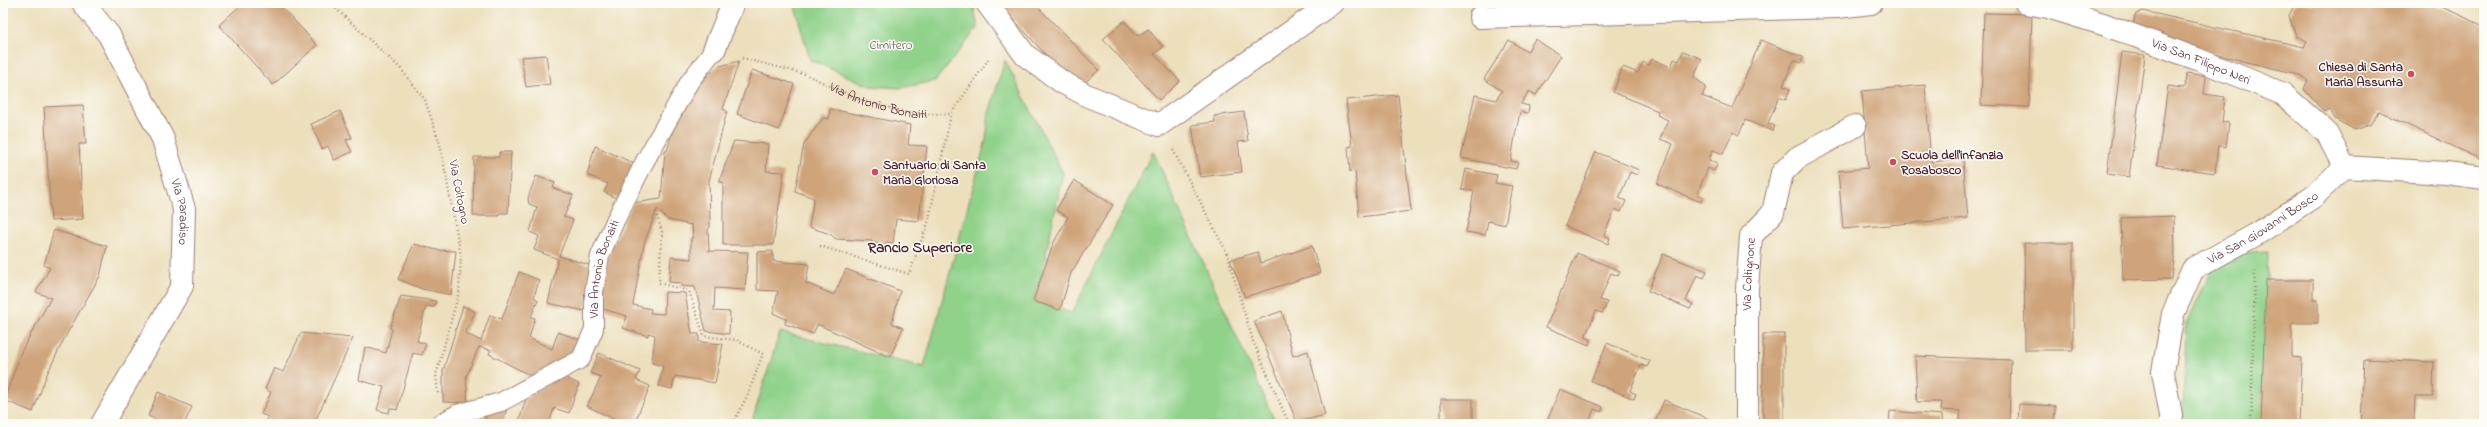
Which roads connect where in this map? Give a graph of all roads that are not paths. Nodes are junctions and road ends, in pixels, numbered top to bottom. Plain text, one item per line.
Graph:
1 (83, 3) edge
2 (733, 3) edge
3 (987, 3) edge
4 (1332, 3) edge
5 (1871, 3) edge
6 (2026, 3) edge
7 (1480, 17) dead end
8 (714, 50) joint
9 (1855, 126) dead end
10 (2344, 167) junction
11 (2484, 178) edge
12 (441, 423) edge
13 (102, 424) edge
14 (1746, 424) edge
15 (2171, 424) edge

1 - 13 street, Via Paradiso
2 - 8 street, Via Antonio Bonaiti
3 - 4 street
5 - 7 street
6 - 10 street, Via San Filippo Neri
8 - 12 lane, Via Antonio Bonaiti
9 - 14 street, Via Coltignone
10 - 11 street
10 - 15 street, Via San Giovanni Bosco

